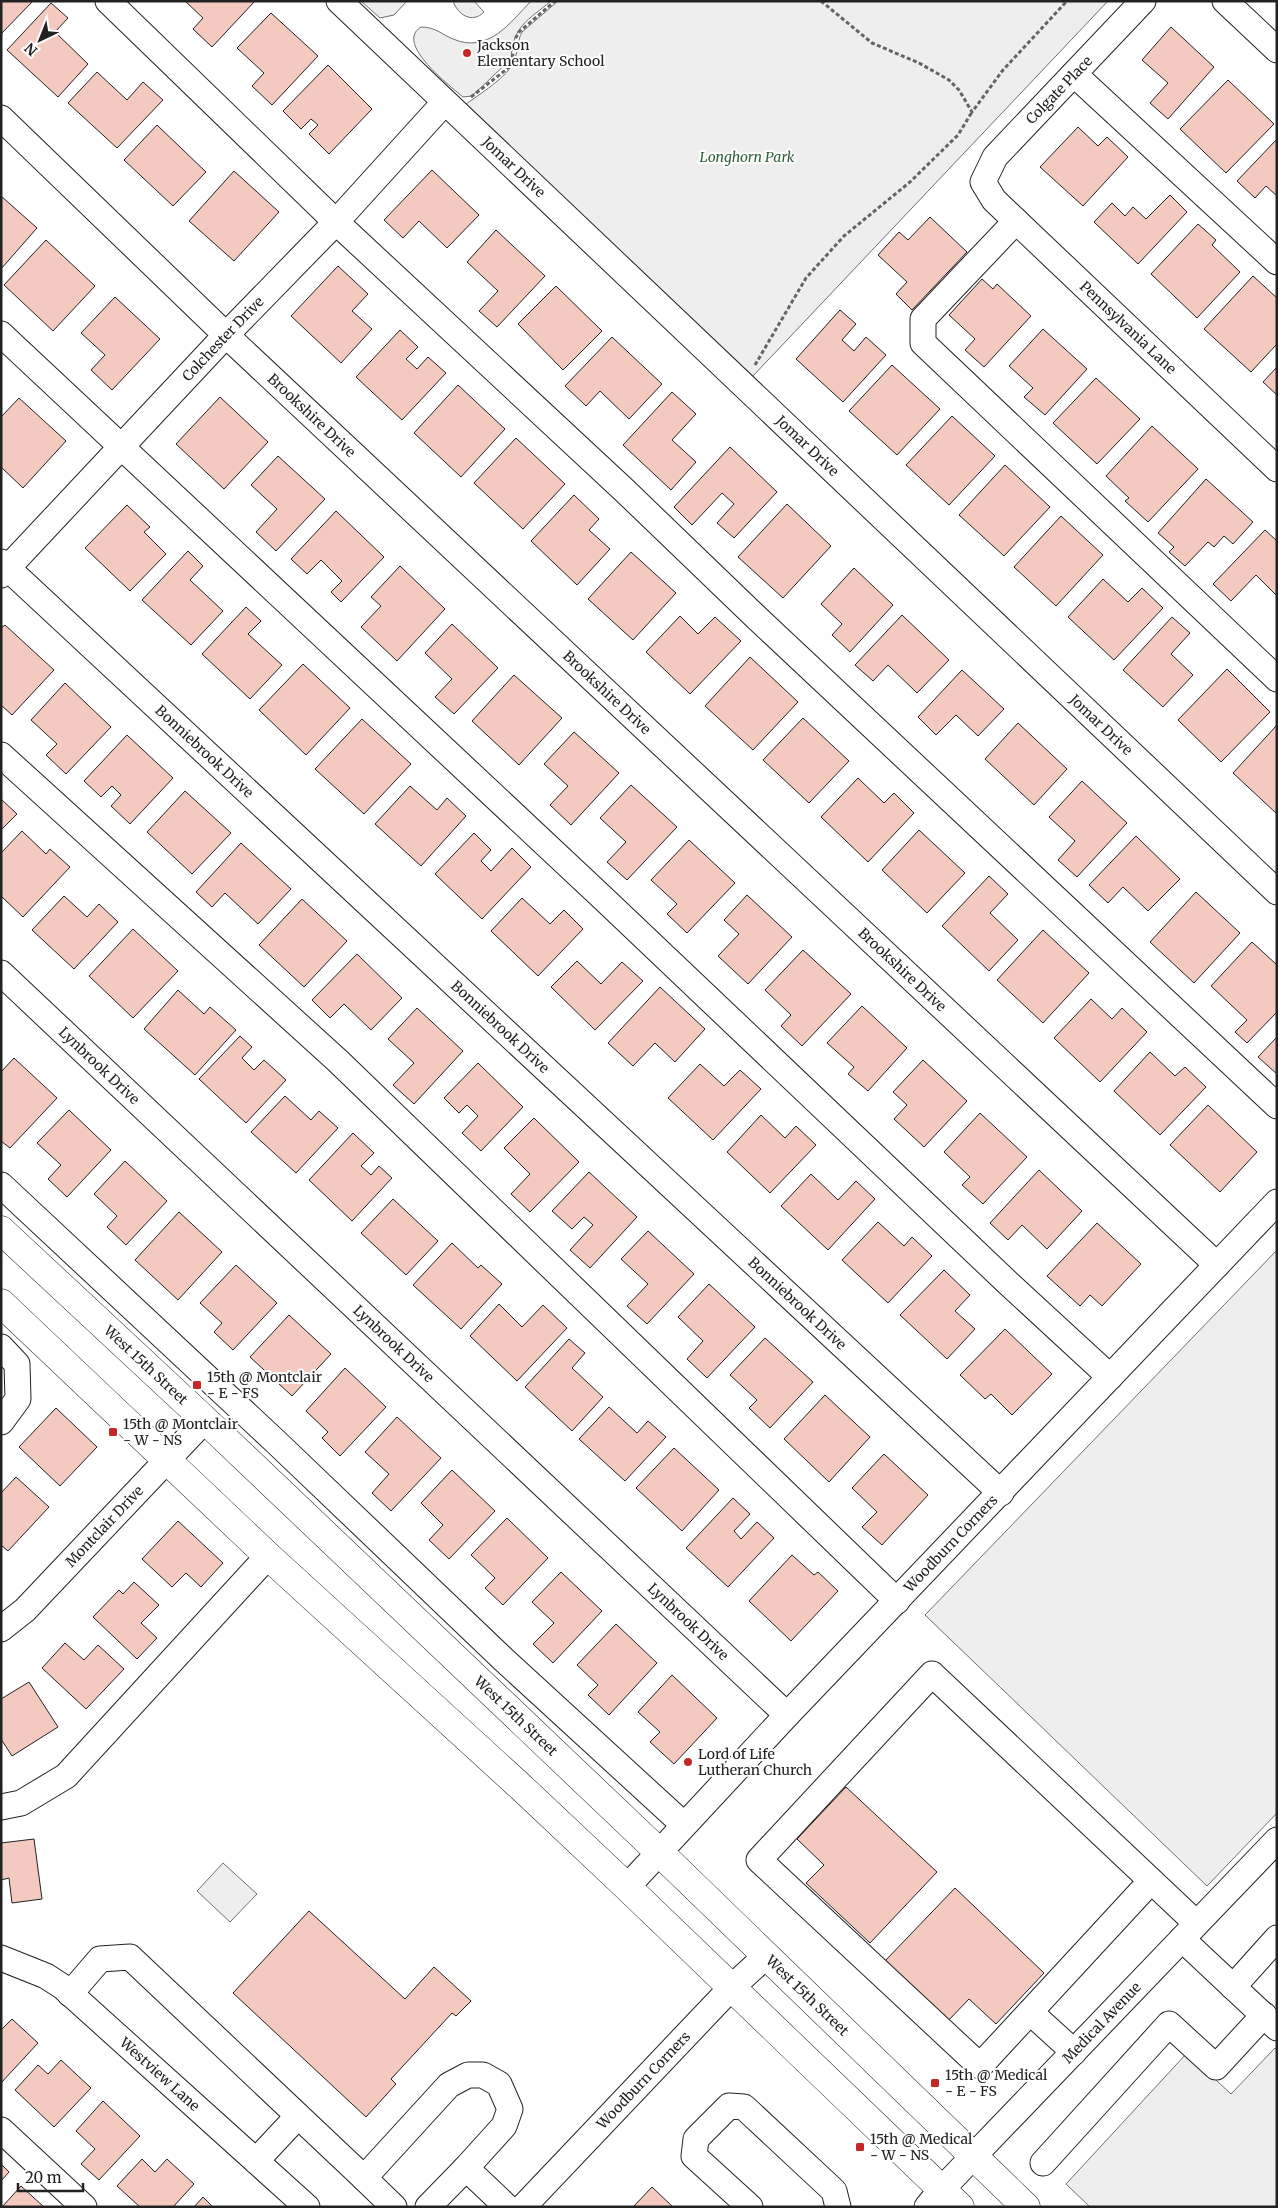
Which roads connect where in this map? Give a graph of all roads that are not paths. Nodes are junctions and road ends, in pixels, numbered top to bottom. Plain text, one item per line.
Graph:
1 (108, 1) edge
2 (339, 1) edge
3 (1143, 1) edge
4 (1225, 1) edge
5 (1277, 50) edge
6 (1074, 74) junction
7 (454, 102) junction
8 (1, 118) edge
9 (983, 182) joint
10 (1016, 221) junction
11 (336, 222) junction
12 (1277, 262) edge
13 (1, 334) edge
14 (226, 335) junction
15 (121, 447) junction
16 (1277, 468) edge
17 (4, 568) edge
18 (1277, 680) edge
19 (1, 755) edge
20 (1277, 892) edge
21 (1, 973) edge
22 (1277, 1106) edge
23 (1, 1185) edge
24 (1277, 1202) edge
25 (1, 1230) edge
26 (1216, 1265) junction
27 (1, 1303) edge
28 (1, 1347) edge
29 (1110, 1377) junction
30 (205, 1420) junction
31 (1, 1422) edge
32 (166, 1460) junction
33 (1001, 1493) junction
34 (268, 1556) junction
35 (897, 1601) junction
36 (1, 1629) edge
37 (787, 1715) junction
38 (1, 1806) edge
39 (684, 1825) junction
40 (1277, 1840) edge
41 (659, 1852) junction
42 (1151, 1881) junction
43 (627, 1886) junction
44 (1189, 1931) junction
45 (1277, 1938) edge
46 (766, 1956) junction
47 (1, 1958) edge
48 (1233, 1987) junction
49 (731, 1988) junction
50 (70, 1994) junction
51 (1030, 2012) junction
52 (1270, 2022) edge
53 (1074, 2052) junction
54 (298, 2116) junction
55 (1, 2130) edge
56 (973, 2157) junction
57 (256, 2161) junction
58 (1043, 2163) dead end
59 (466, 2168) junction
60 (364, 2178) junction
61 (943, 2201) edge
62 (84, 2207) edge
63 (307, 2207) edge
64 (394, 2207) edge
65 (428, 2207) edge
66 (507, 2207) edge
67 (523, 2207) edge
68 (750, 2207) edge
69 (838, 2207) edge
70 (1026, 2207) edge

1 - 11 street
2 - 7 street, Jomar Drive
3 - 6 street, Colgate Place
4 - 5 street
6 - 9 street, Colgate Place
6 - 12 street
7 - 11 street, Colchester Drive
7 - 20 street, Jomar Drive
8 - 14 street, Brookshire Drive
9 - 10 street, Pennsylvania Lane
10 - 16 street, Pennsylvania Lane
10 - 18 street
11 - 14 street, Colchester Drive
11 - 22 street
13 - 15 street
14 - 15 street, Colchester Drive
14 - 26 street, Brookshire Drive
15 - 17 street, Colchester Drive
15 - 29 street
17 - 33 street, Bonniebrook Drive
19 - 35 street
21 - 37 street, Lynbrook Drive
23 - 39 street
24 - 26 street, Woodburn Corners
25 - 30 main road, West 15th Street
26 - 29 street, Woodburn Corners
27 - 32 main road
28 - 31 street
29 - 33 street, Woodburn Corners
30 - 32 street, Montclair Drive
30 - 41 main road, West 15th Street
32 - 34 main road
32 - 36 street, Montclair Drive
33 - 35 street, Woodburn Corners
34 - 38 street
34 - 43 main road
35 - 37 street, Woodburn Corners
37 - 39 street, Woodburn Corners
39 - 41 street, Woodburn Corners
40 - 44 street, Medical Avenue
41 - 43 street, Woodburn Corners
41 - 46 main road, West 15th Street
42 - 44 street
42 - 51 street
42 - 51 street
43 - 49 main road
44 - 48 street
44 - 53 street, Medical Avenue
45 - 48 street
46 - 49 street, Woodburn Corners
46 - 56 main road, West 15th Street
47 - 50 street, Westview Lane
48 - 52 street
49 - 61 main road
49 - 67 street, Woodburn Corners
50 - 54 street
50 - 57 street, Westview Lane
51 - 53 street
52 - 58 street
53 - 56 street, Medical Avenue
54 - 57 street
54 - 60 street
55 - 62 street
56 - 61 street, Medical Avenue
56 - 70 main road, West 15th Street
57 - 63 street, Westview Lane
59 - 60 street
59 - 65 street
59 - 66 street
60 - 64 street
68 - 69 street

